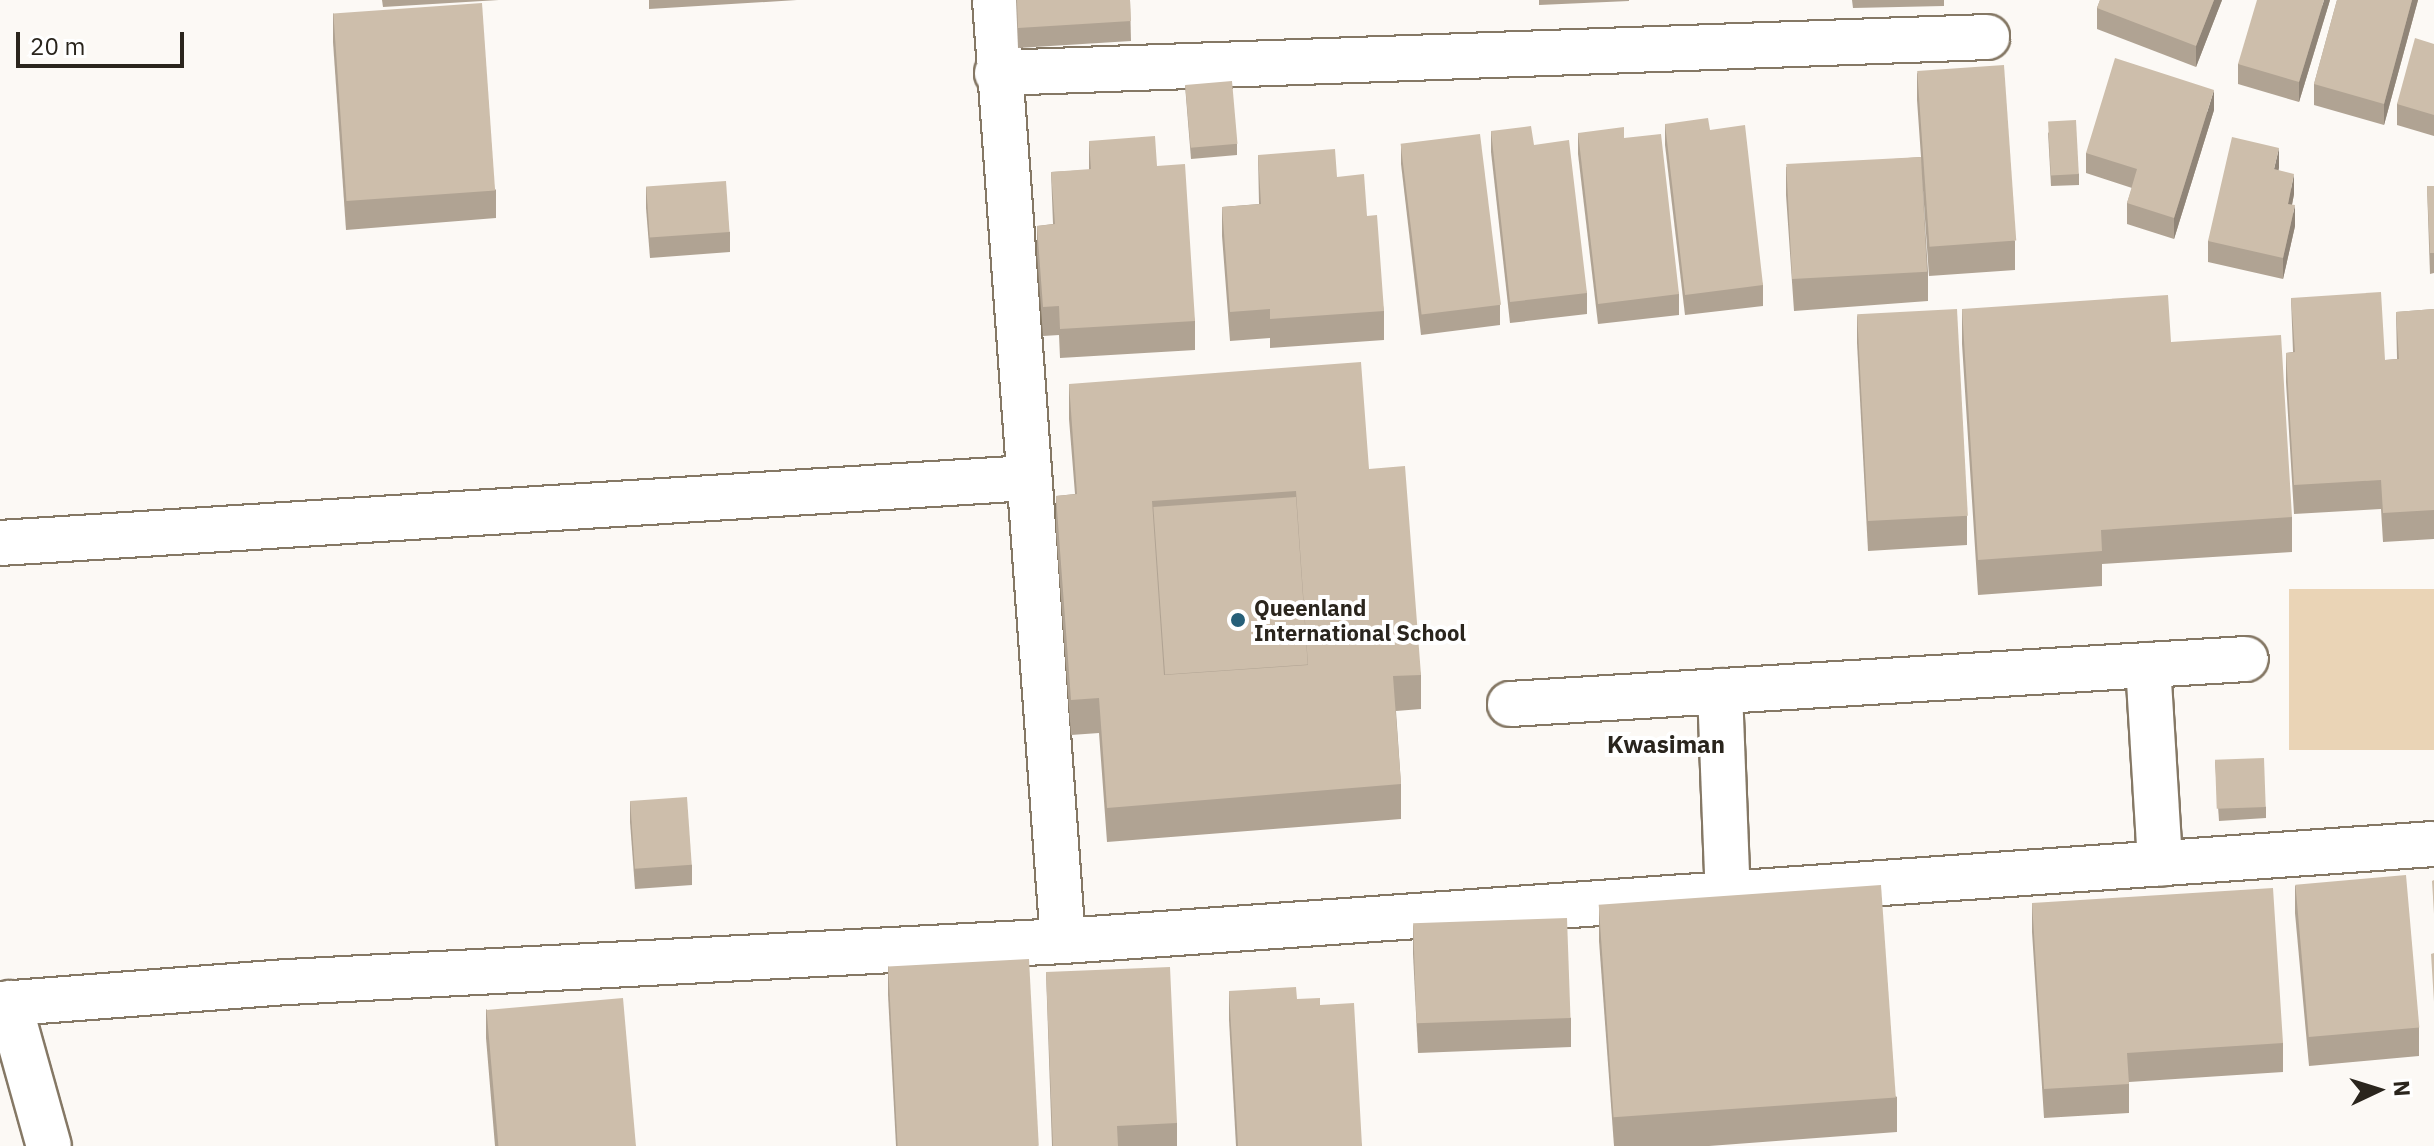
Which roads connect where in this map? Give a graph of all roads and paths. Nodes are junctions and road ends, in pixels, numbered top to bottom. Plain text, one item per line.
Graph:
1 (995, 0) edge
2 (1987, 37) dead end
3 (997, 73) junction
4 (1027, 478) junction
5 (0, 543) edge
6 (2246, 659) dead end
7 (2148, 665) junction
8 (1720, 691) junction
9 (1510, 704) dead end
10 (2434, 844) edge
11 (2160, 864) junction
12 (1728, 895) junction
13 (1063, 941) junction
14 (4, 1004) edge
15 (49, 1146) edge

1 - 3 street
2 - 3 street
3 - 4 street
4 - 5 street
4 - 13 street
6 - 7 street
7 - 8 street
7 - 11 street
8 - 9 street
8 - 12 street
10 - 11 street
11 - 12 street
12 - 13 street
13 - 14 street
14 - 15 street

